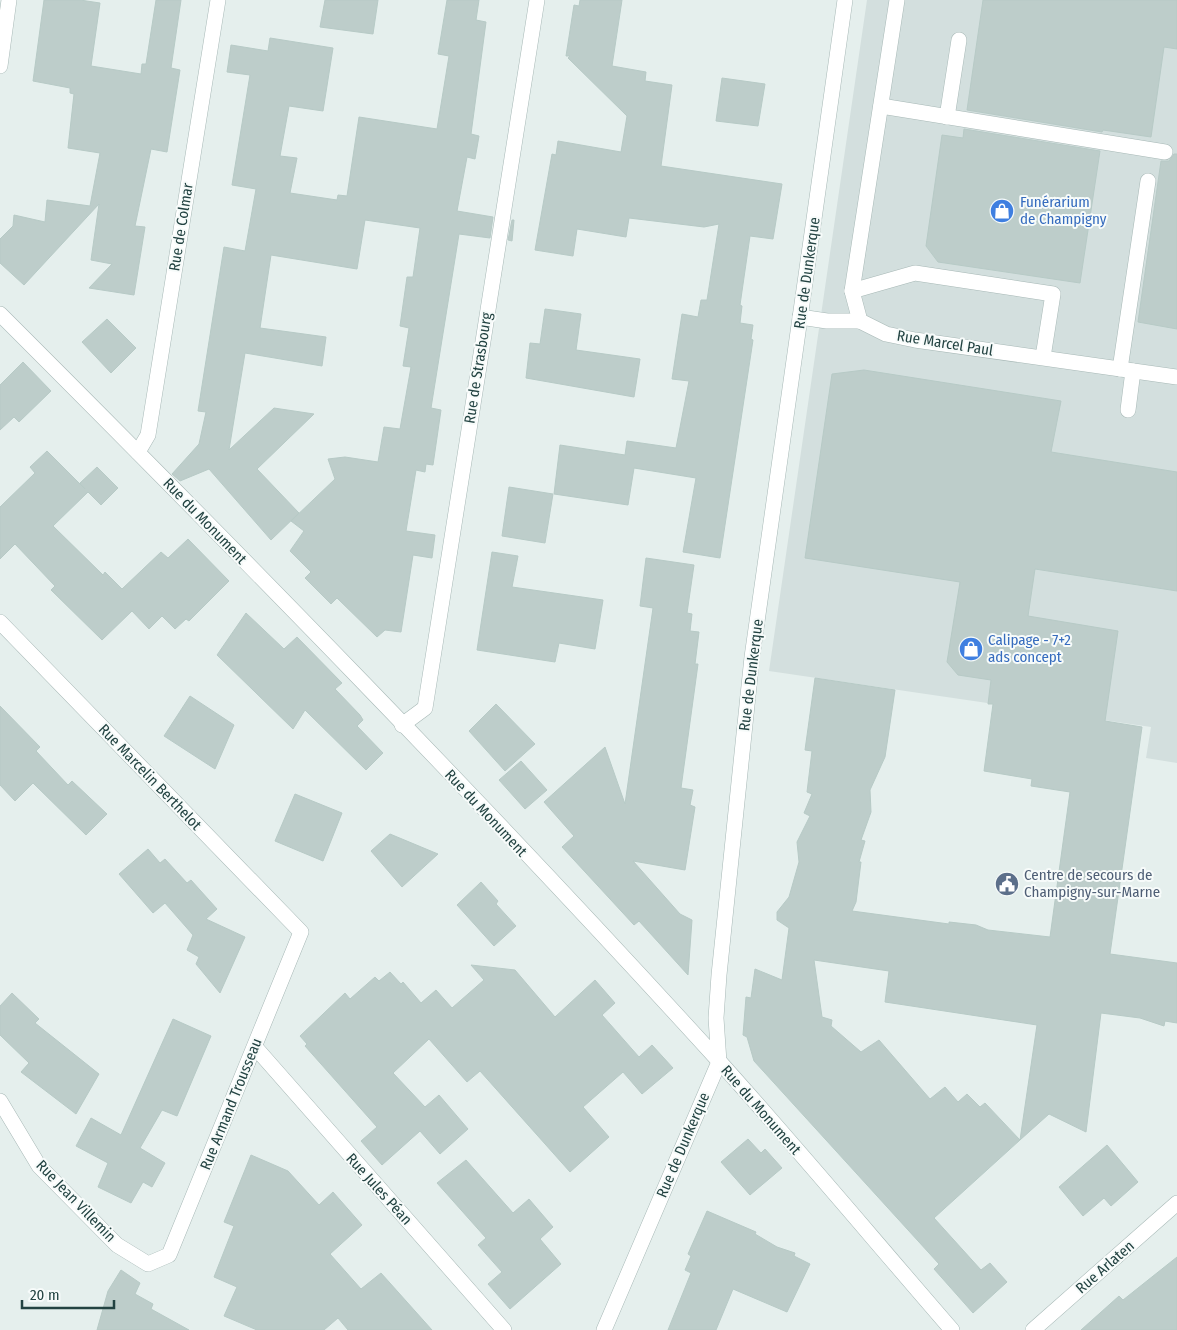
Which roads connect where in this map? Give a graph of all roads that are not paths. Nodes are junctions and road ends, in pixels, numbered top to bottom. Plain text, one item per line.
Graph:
1 (9, 0) edge
2 (218, 0) edge
3 (536, 0) edge
4 (845, 0) edge
5 (897, 0) edge
6 (959, 40) dead end
7 (0, 66) edge
8 (881, 106) junction
9 (947, 117) junction
10 (1165, 152) dead end
11 (1148, 181) dead end
12 (852, 291) junction
13 (0, 314) edge
14 (800, 317) junction
15 (860, 321) junction
16 (1043, 357) junction
17 (1126, 370) junction
18 (1177, 377) edge
19 (1128, 410) dead end
20 (138, 452) junction
21 (0, 622) edge
22 (402, 725) junction
23 (301, 932) joint
24 (255, 1047) junction
25 (719, 1062) junction
26 (0, 1101) edge
27 (1177, 1203) edge
28 (148, 1264) joint
29 (504, 1330) edge
30 (604, 1330) edge
31 (952, 1330) edge
32 (1033, 1330) edge

1 - 7 street
2 - 20 street, Rue de Colmar
3 - 22 street, Rue de Strasbourg
4 - 14 street, Rue de Dunkerque
5 - 8 street
6 - 9 street
8 - 9 street
8 - 12 street
9 - 10 street
11 - 17 street
12 - 15 street
12 - 16 street
13 - 20 street, Rue du Monument
14 - 15 street
14 - 25 street, Rue de Dunkerque
15 - 16 street, Rue Marcel Paul
16 - 17 street, Rue Marcel Paul
17 - 18 street, Rue Marcel Paul
17 - 19 street
20 - 22 street, Rue du Monument
21 - 23 street, Rue Marcelin Berthelot
22 - 25 street, Rue du Monument
23 - 24 street, Rue Armand Trousseau
24 - 28 street, Rue Armand Trousseau
24 - 29 street, Rue Jules Péan
25 - 30 street, Rue de Dunkerque
25 - 31 street, Rue du Monument
26 - 28 street, Rue Jean Villemin
27 - 32 street, Rue Arlaten

